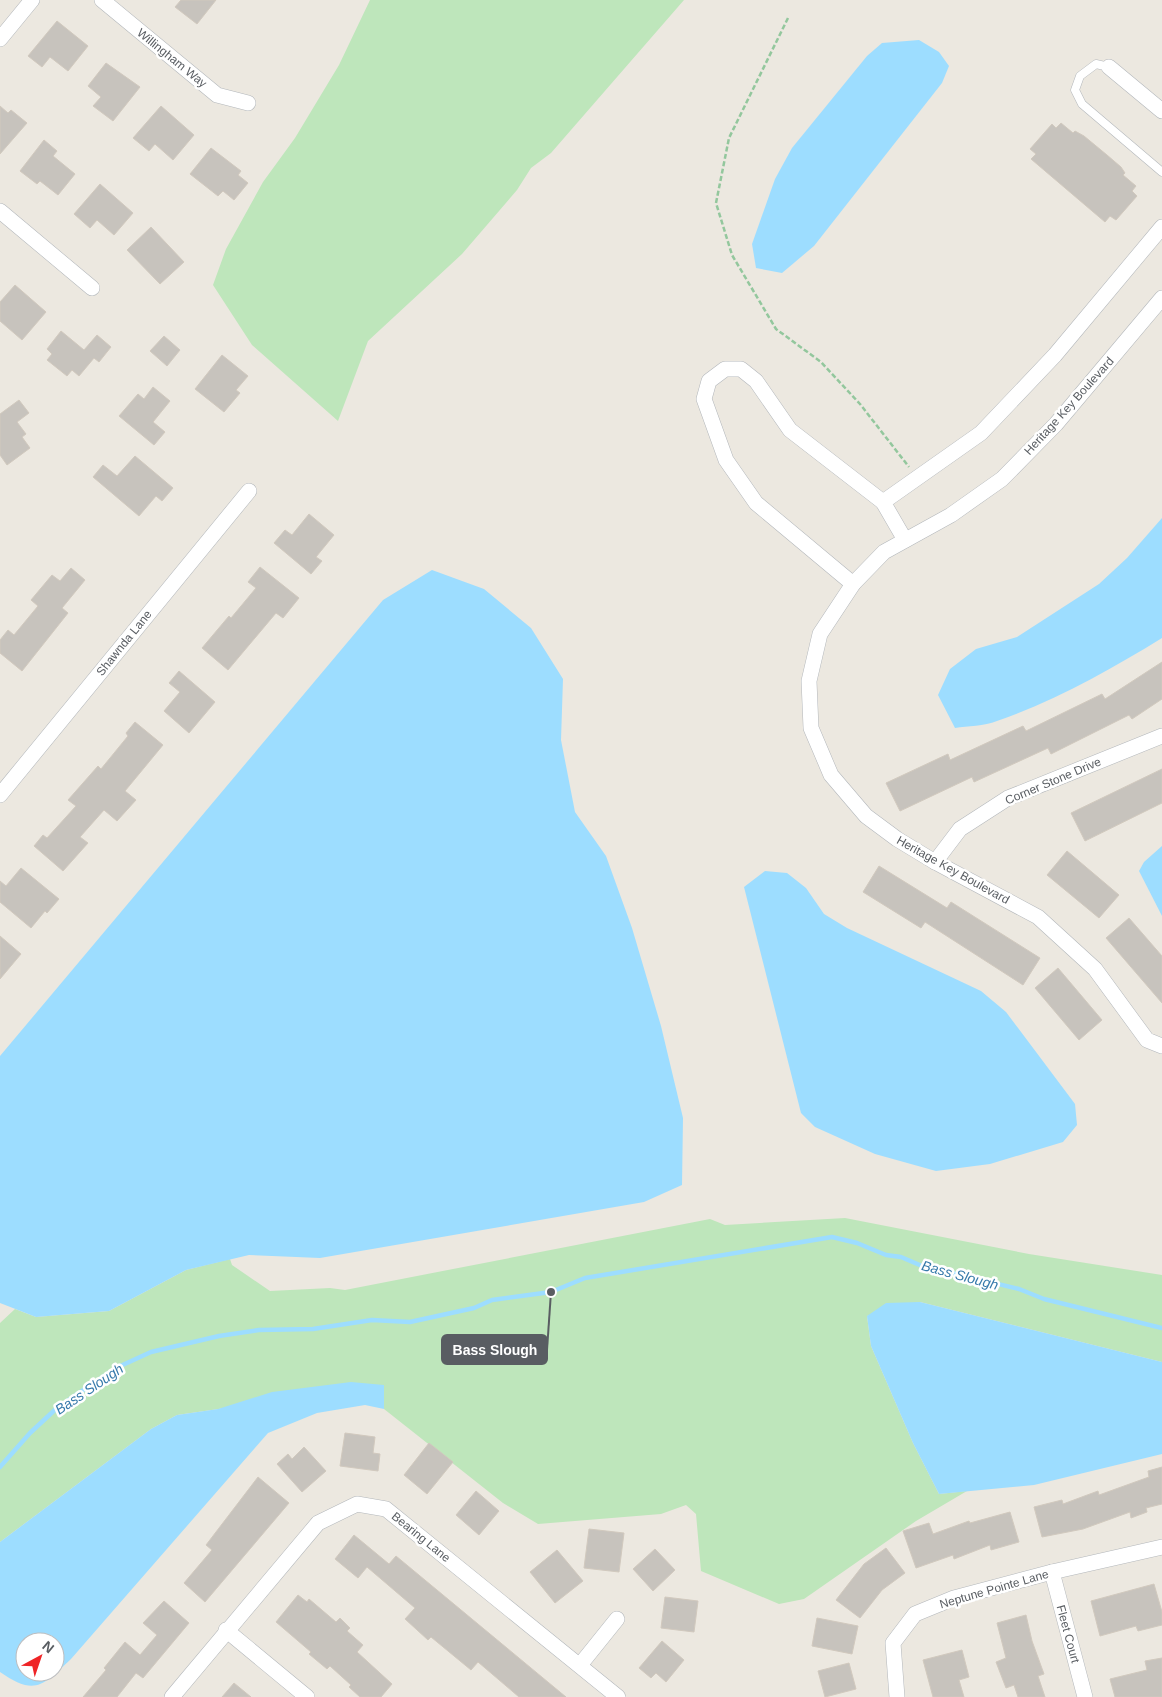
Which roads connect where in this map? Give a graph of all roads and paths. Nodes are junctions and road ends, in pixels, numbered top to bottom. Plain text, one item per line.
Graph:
1 (32, 0) edge
2 (102, 0) edge
3 (788, 18) dead end
4 (0, 39) edge
5 (1109, 67) joint
6 (248, 103) dead end
7 (1162, 110) edge
8 (1162, 172) edge
9 (0, 211) edge
10 (1162, 227) edge
11 (92, 288) dead end
12 (1162, 298) edge
13 (917, 478) junction
14 (249, 491) dead end
15 (883, 502) junction
16 (905, 540) junction
17 (853, 584) junction
18 (1162, 736) edge
19 (0, 795) edge
20 (935, 862) junction
21 (1162, 1046) edge
22 (1162, 1547) edge
23 (1052, 1572) junction
24 (617, 1619) dead end
25 (226, 1630) junction
26 (580, 1666) junction
27 (172, 1697) edge
28 (307, 1697) edge
29 (618, 1697) edge
30 (898, 1697) edge
31 (1085, 1697) edge

1 - 4 street
2 - 6 street, Willingham Way
3 - 13 path
5 - 7 street
5 - 8 lane
9 - 11 street
10 - 13 street
12 - 16 street, Heritage Key Boulevard
13 - 15 street
14 - 19 street, Shawnda Lane
15 - 16 street
15 - 17 street
16 - 17 street, Heritage Key Boulevard
17 - 20 street, Heritage Key Boulevard
18 - 20 street, Corner Stone Drive
20 - 21 street, Heritage Key Boulevard
22 - 23 street, Neptune Pointe Lane
23 - 30 street, Neptune Pointe Lane
23 - 31 street, Fleet Court
24 - 26 street
25 - 26 street, Bearing Lane
25 - 27 street, Bearing Lane
25 - 28 street
26 - 29 street, Bearing Lane

